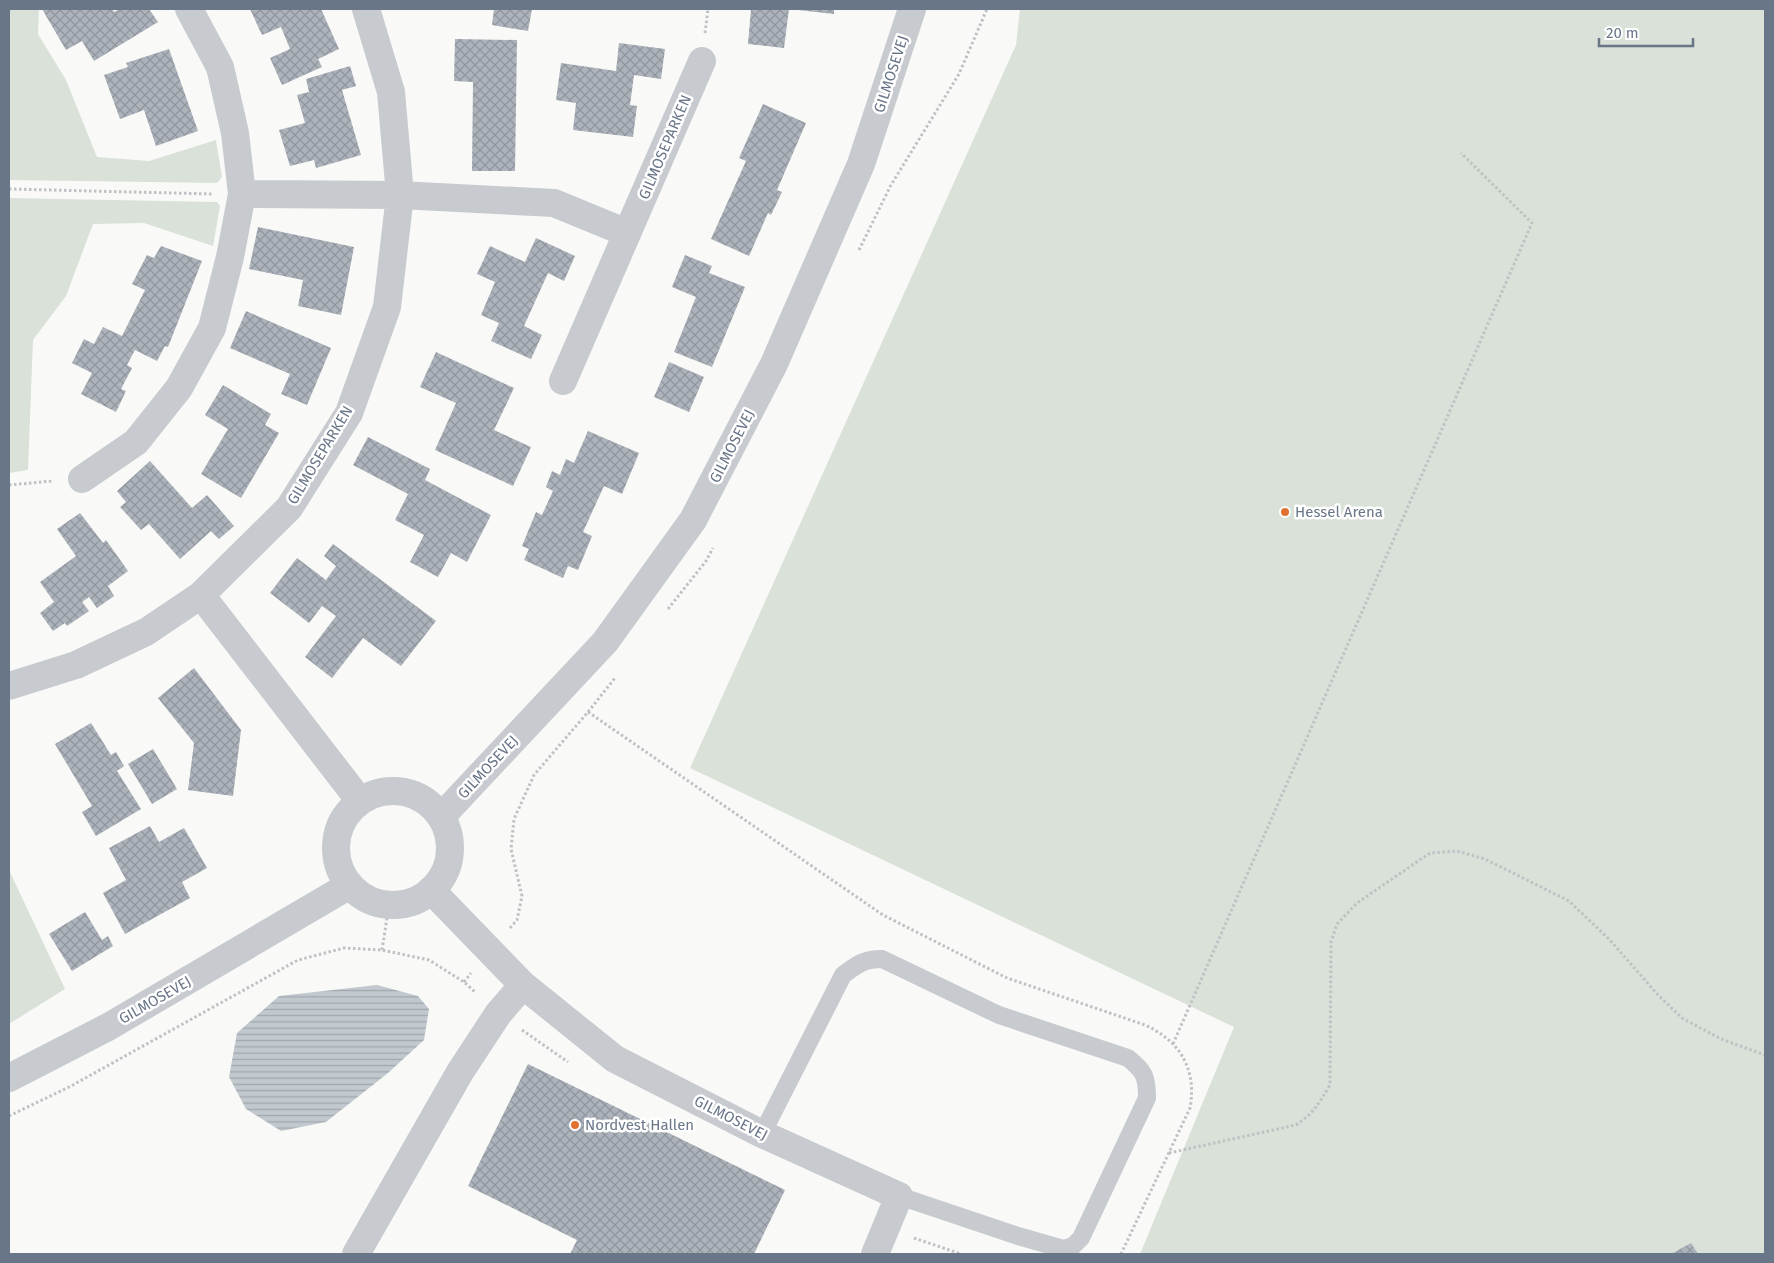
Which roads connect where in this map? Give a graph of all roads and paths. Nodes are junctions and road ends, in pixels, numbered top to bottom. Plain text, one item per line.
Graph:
1 (189, 9) edge
2 (366, 9) edge
3 (912, 9) edge
4 (702, 61) dead end
5 (1461, 153) dead end
6 (9, 189) edge
7 (242, 194) junction
8 (400, 195) junction
9 (627, 233) junction
10 (563, 381) dead end
11 (82, 479) joint
12 (9, 485) edge
13 (201, 595) junction
14 (9, 686) edge
15 (588, 712) dead end
16 (360, 801) junction
17 (441, 817) junction
18 (350, 885) junction
19 (431, 890) junction
20 (389, 905) junction
21 (382, 950) dead end
22 (523, 985) junction
23 (1173, 1044) junction
24 (1765, 1055) edge
25 (9, 1078) edge
26 (762, 1134) junction
27 (1169, 1153) junction
28 (899, 1196) junction
29 (356, 1254) edge
30 (876, 1254) edge
31 (1121, 1254) edge

1 - 7 street
2 - 8 street, GILMOSEPARKEN
3 - 17 street, GILMOSEVEJ
4 - 9 street, GILMOSEPARKEN
5 - 23 path
6 - 7 path
7 - 8 street
7 - 11 street
8 - 9 street
8 - 13 street, GILMOSEPARKEN
9 - 10 street, GILMOSEPARKEN
11 - 12 path
13 - 14 street, GILMOSEPARKEN
13 - 16 street
15 - 23 path
16 - 17 street
16 - 18 street
17 - 19 street
18 - 20 street
18 - 25 street, GILMOSEVEJ
19 - 20 street
19 - 22 street, GILMOSEVEJ
20 - 21 path
22 - 26 street, GILMOSEVEJ
22 - 29 street
23 - 27 path
24 - 27 path
26 - 28 street, GILMOSEVEJ
26 - 28 lane
27 - 31 path
28 - 30 street

